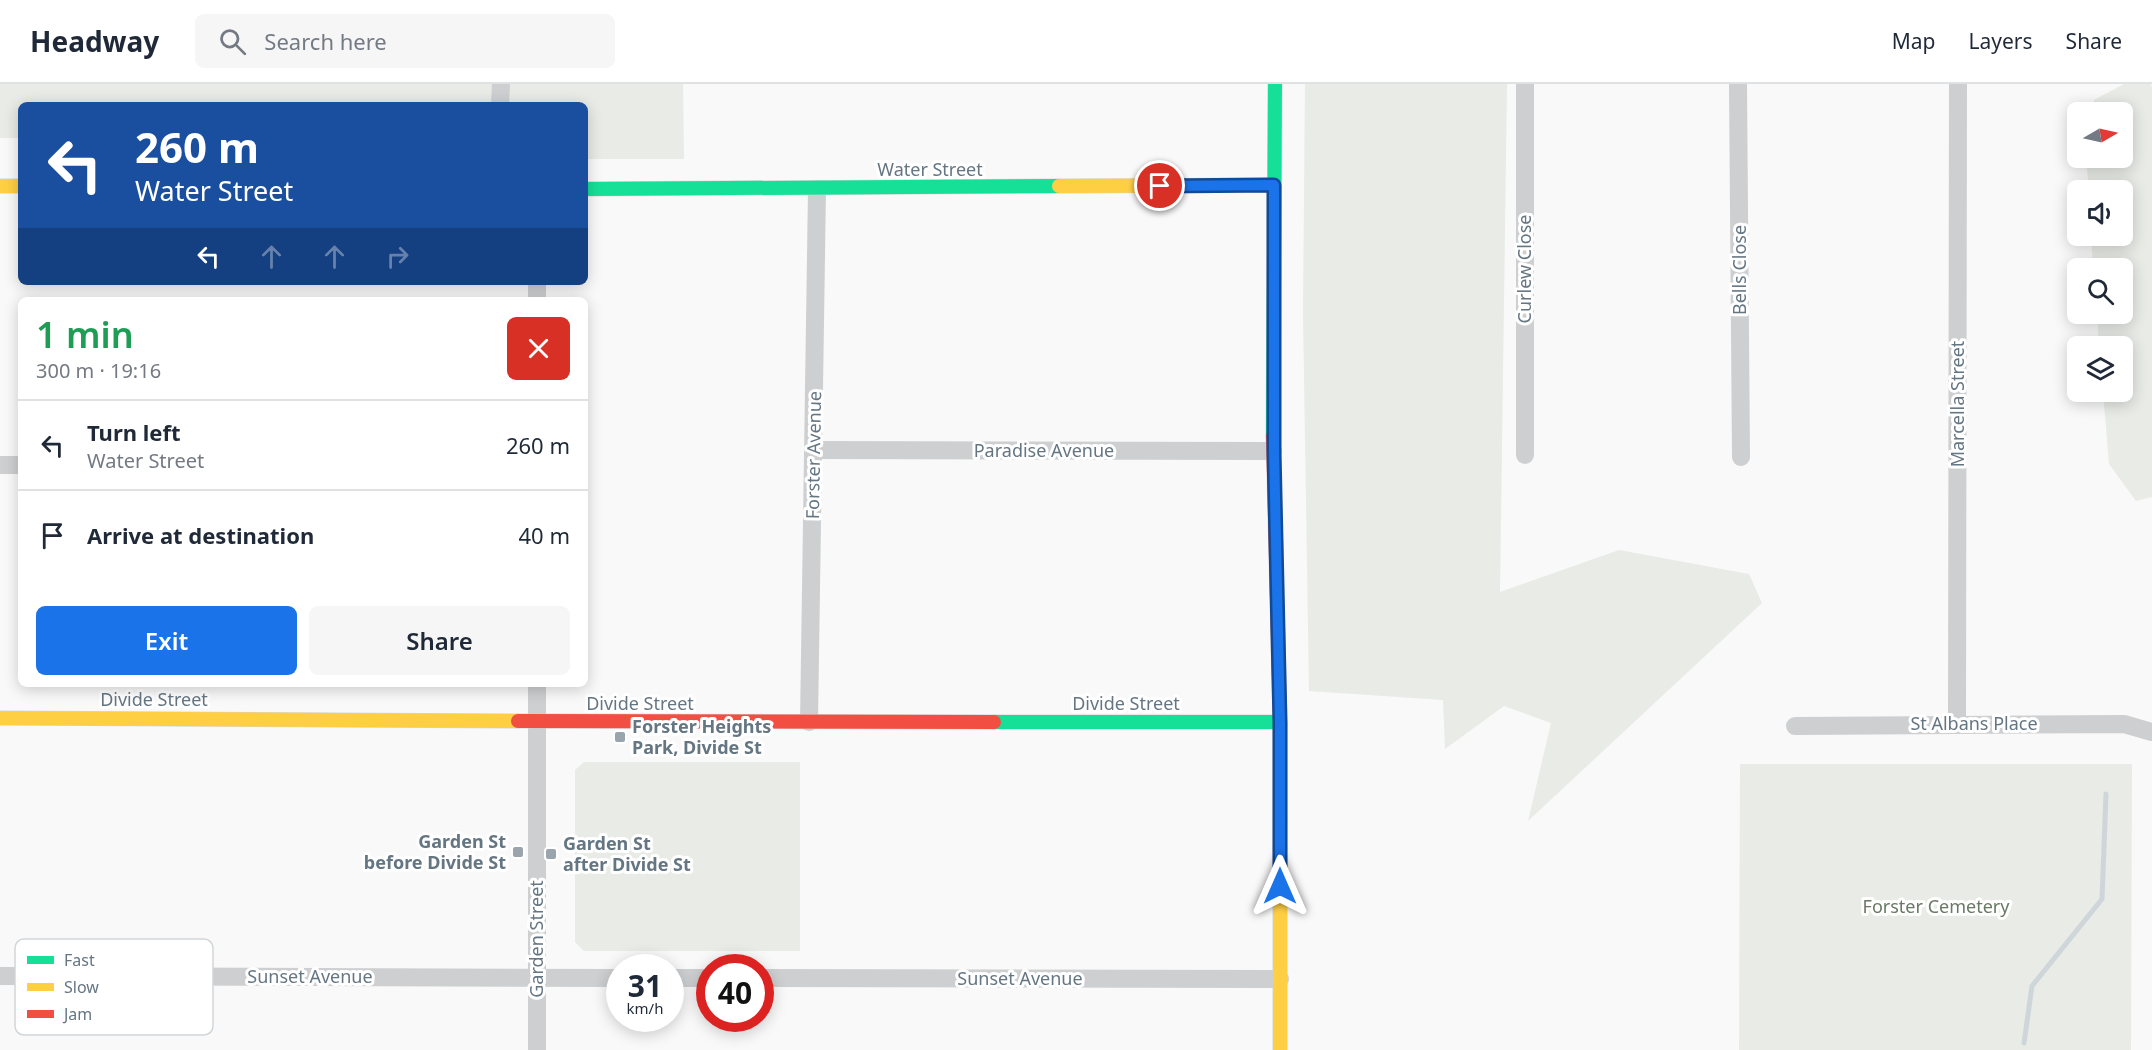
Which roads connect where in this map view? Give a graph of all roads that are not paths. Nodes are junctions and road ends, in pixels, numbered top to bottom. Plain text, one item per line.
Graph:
1 (501, 84) edge
2 (1275, 84) edge
3 (1525, 84) edge
4 (1738, 84) edge
5 (1958, 84) edge
6 (501, 102) edge
7 (1274, 185) junction
8 (0, 186) edge
9 (18, 186) edge
10 (588, 189) edge
11 (817, 189) junction
12 (814, 450) junction
13 (1274, 451) junction
14 (1525, 455) dead end
15 (1741, 457) dead end
16 (0, 465) edge
17 (18, 465) edge
18 (537, 687) edge
19 (0, 718) edge
20 (537, 721) junction
21 (809, 722) junction
22 (1280, 723) junction
23 (1957, 724) junction
24 (1795, 726) dead end
25 (2152, 732) edge
26 (0, 976) edge
27 (15, 976) edge
28 (213, 977) edge
29 (537, 978) junction
30 (606, 978) edge
31 (774, 978) edge
32 (1280, 980) junction
33 (537, 1050) edge
34 (1280, 1050) edge

1 - 6 street
2 - 7 street
3 - 14 street, Curlew Close
4 - 15 street, Bells Close
5 - 23 street, Marcella Street
7 - 11 street, Water Street
7 - 13 street
8 - 9 street
10 - 11 street, Water Street
11 - 12 street, Forster Avenue
12 - 13 street, Paradise Avenue
12 - 21 street, Forster Avenue
13 - 22 street
16 - 17 street
18 - 20 street, Garden Street
19 - 20 street, Divide Street
20 - 21 street, Divide Street
20 - 29 street, Garden Street
21 - 22 street, Divide Street
22 - 32 street
23 - 24 street, St Albans Place
23 - 25 street, St Albans Place
26 - 27 street, Sunset Avenue
28 - 29 street, Sunset Avenue
29 - 30 street, Sunset Avenue
29 - 33 street, Garden Street
31 - 32 street, Sunset Avenue
32 - 34 street

